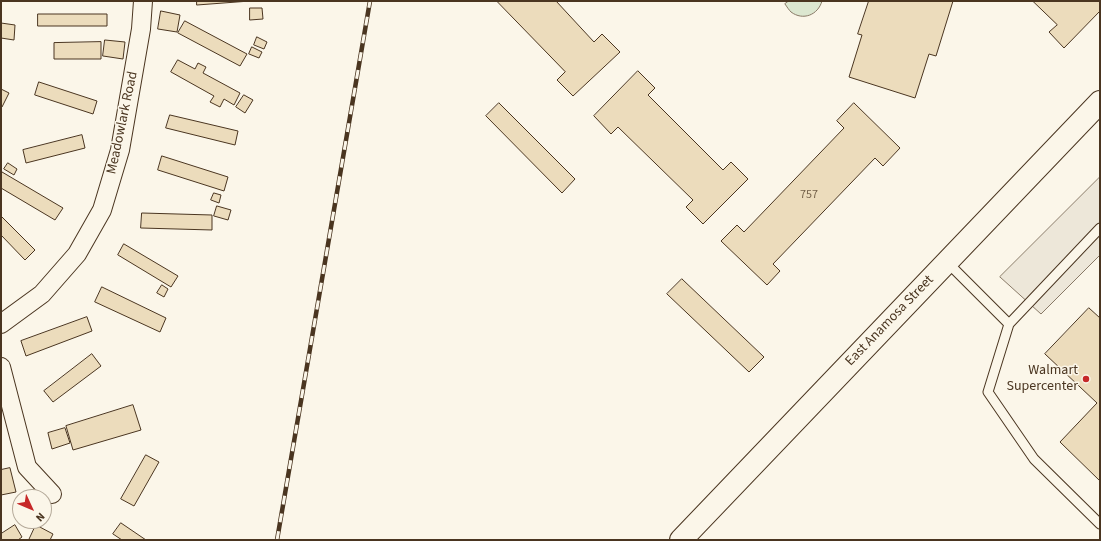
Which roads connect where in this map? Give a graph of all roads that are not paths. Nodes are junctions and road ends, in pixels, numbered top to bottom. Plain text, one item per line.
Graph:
1 (143, 1) edge
2 (1100, 102) edge
3 (1100, 228) edge
4 (947, 262) junction
5 (1, 324) edge
6 (1010, 324) junction
7 (1, 368) edge
8 (47, 489) edge
9 (1100, 524) edge
10 (681, 540) edge

1 - 5 street, Meadowlark Road
2 - 4 main road, East Anamosa Street
3 - 6 lane
4 - 6 lane
4 - 10 main road, East Anamosa Street
6 - 9 lane
7 - 8 street

